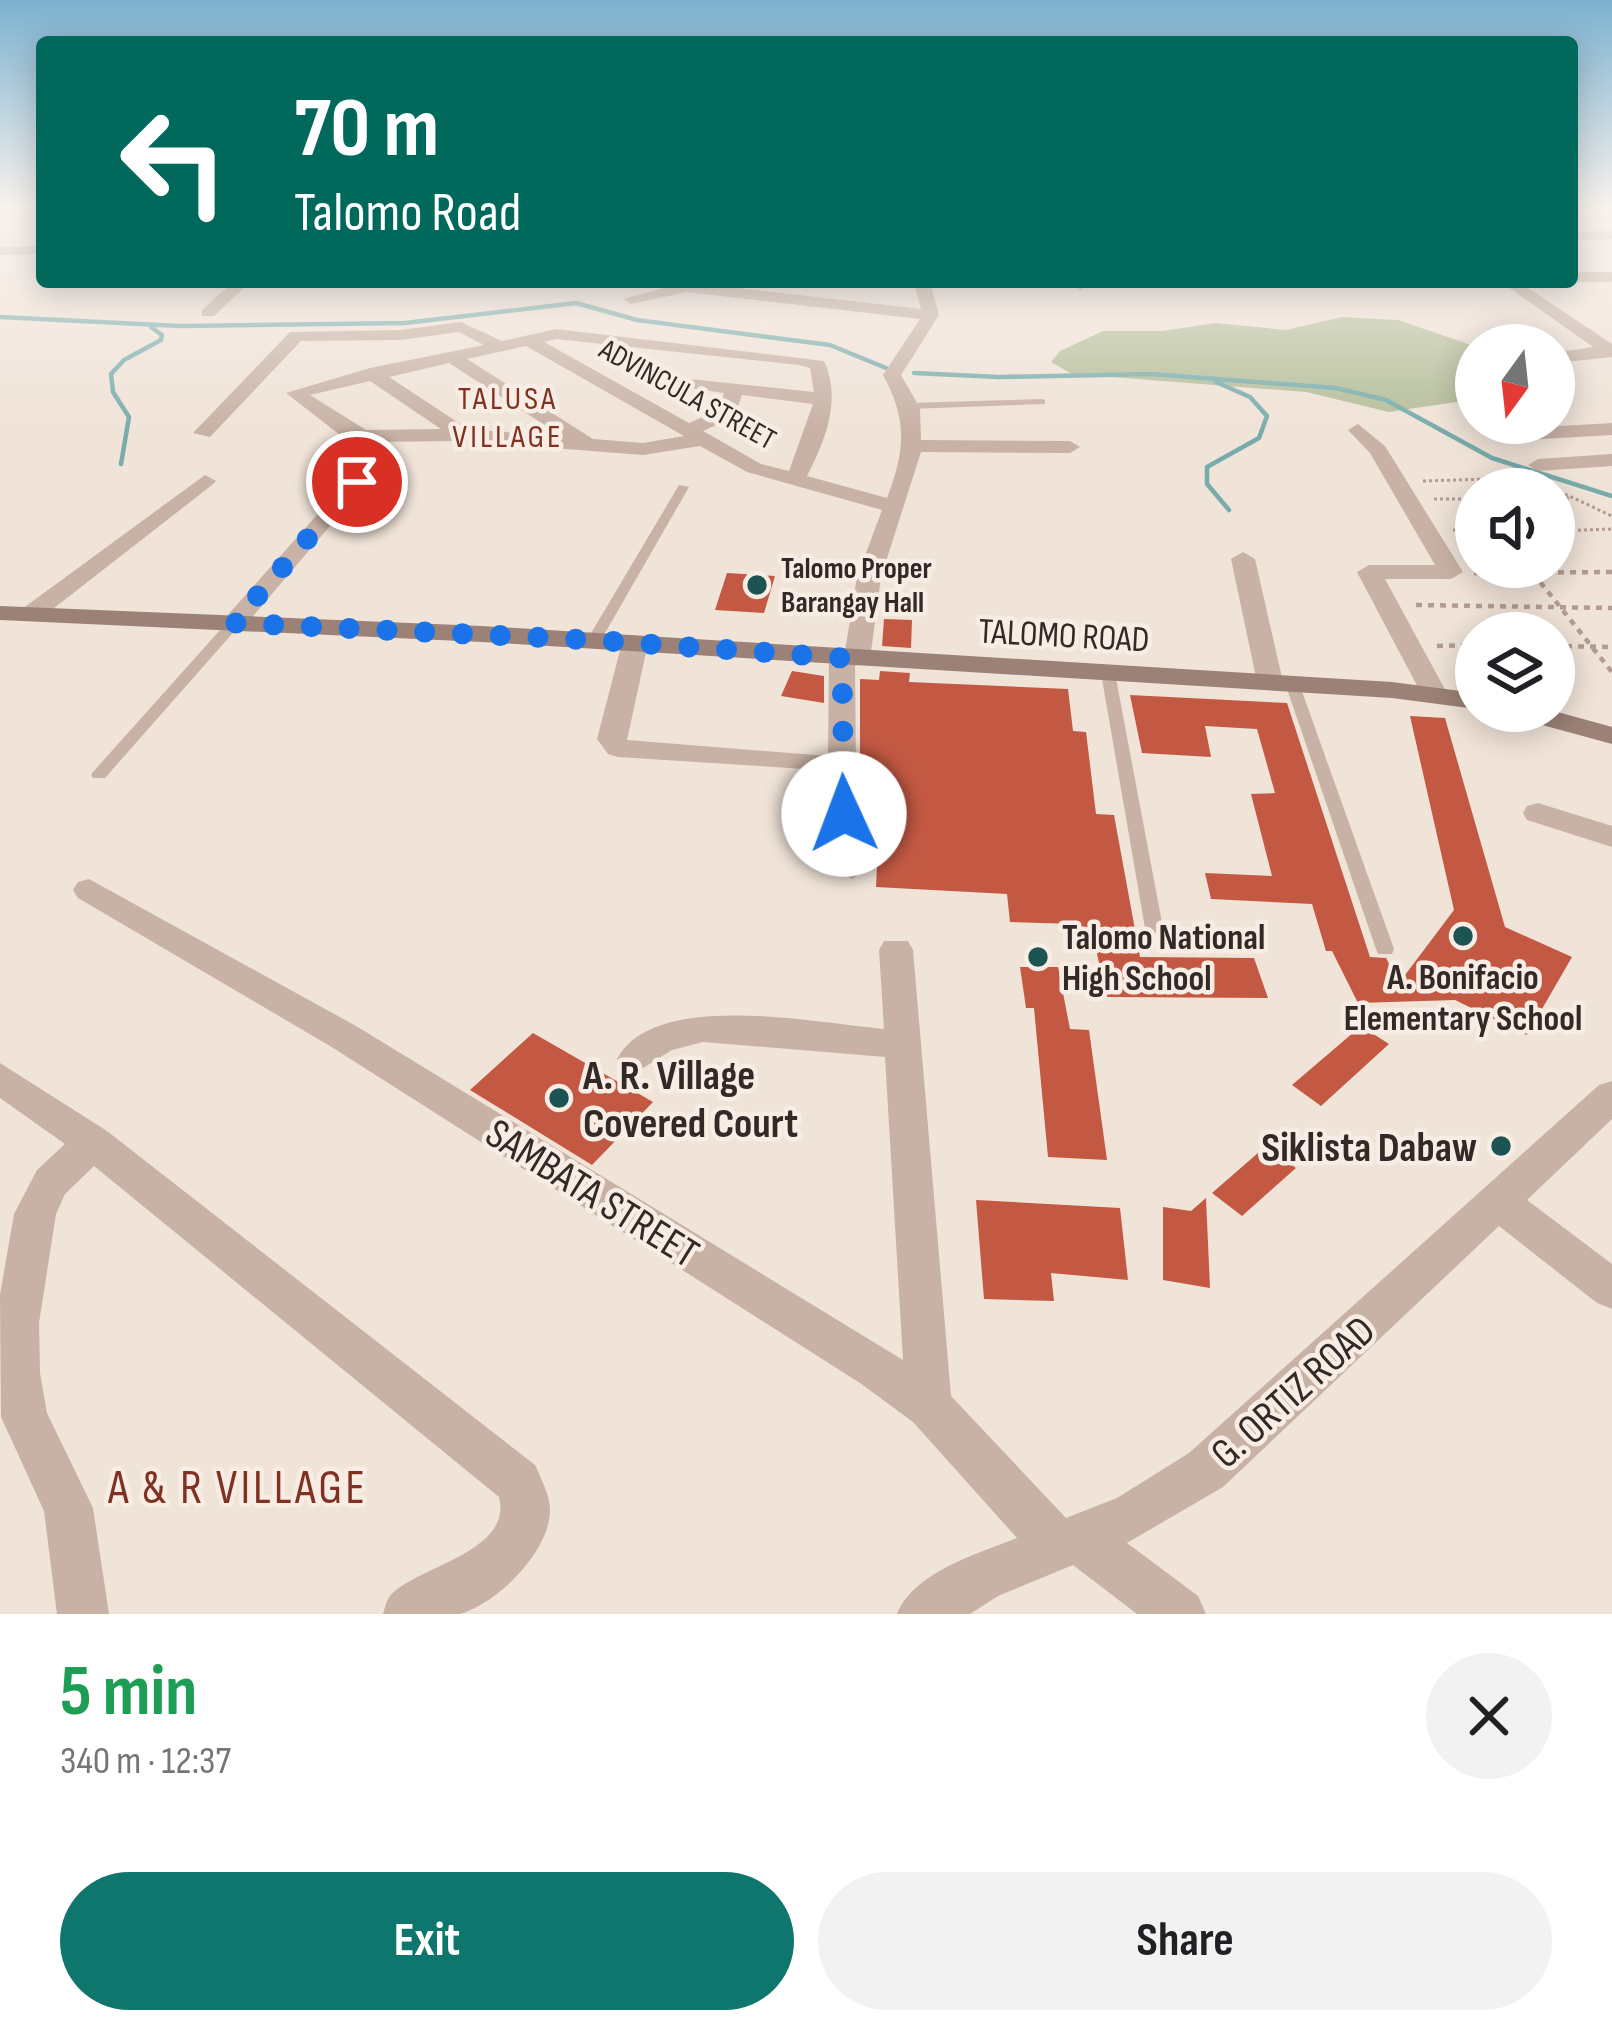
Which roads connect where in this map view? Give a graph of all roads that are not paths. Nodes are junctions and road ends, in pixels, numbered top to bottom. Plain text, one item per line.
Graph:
1 (235, 288) edge
2 (682, 288) edge
3 (696, 288) edge
4 (922, 288) edge
5 (1518, 288) edge
6 (875, 308) junction
7 (208, 313) dead end
8 (925, 323) junction
9 (863, 325) junction
10 (527, 339) junction
11 (497, 345) junction
12 (1610, 351) edge
13 (450, 356) junction
14 (1575, 356) edge
15 (370, 373) junction
16 (253, 381) junction
17 (676, 381) dead end
18 (735, 388) junction
19 (302, 389) junction
20 (821, 399) junction
21 (1041, 402) dead end
22 (908, 406) junction
23 (1612, 429) edge
24 (1358, 430) dead end
25 (1575, 431) edge
26 (202, 434) dead end
27 (463, 435) junction
28 (696, 435) junction
29 (590, 446) junction
30 (912, 446) junction
31 (1070, 447) dead end
32 (1612, 460) edge
33 (1538, 465) dead end
34 (205, 481) dead end
35 (357, 482) dead end
36 (794, 482) junction
37 (682, 487) dead end
38 (893, 507) junction
39 (1243, 559) dead end
40 (0, 613) edge
41 (32, 614) junction
42 (234, 623) junction
43 (594, 640) junction
44 (635, 643) junction
45 (850, 658) junction
46 (1108, 673) junction
47 (1281, 682) junction
48 (1435, 694) junction
49 (1455, 697) edge
50 (1575, 726) edge
51 (1612, 736) edge
52 (842, 766) junction
53 (99, 776) dead end
54 (1538, 813) dead end
55 (1612, 837) edge
56 (852, 873) dead end
57 (89, 890) dead end
58 (1154, 928) dead end
59 (896, 950) dead end
60 (1385, 950) dead end
61 (903, 1044) junction
62 (635, 1059) dead end
63 (0, 1078) edge
64 (1612, 1096) edge
65 (93, 1142) junction
66 (1498, 1202) junction
67 (1612, 1289) edge
68 (929, 1406) junction
69 (1068, 1542) junction
70 (1166, 1609) edge
71 (83, 1614) edge
72 (409, 1614) edge
73 (923, 1614) edge

1 - 7 street
2 - 9 street
3 - 6 street
4 - 8 street
5 - 12 street
6 - 8 street
6 - 9 street
8 - 9 street
8 - 22 street
10 - 11 street
10 - 20 street
10 - 28 street, ADVINCULA STREET
11 - 13 street
11 - 16 street
12 - 14 street
13 - 15 street
13 - 29 street
15 - 19 street
15 - 27 street
16 - 19 street
16 - 26 street
17 - 18 street
18 - 20 street
18 - 28 street
19 - 27 street
20 - 36 street
21 - 22 lane
22 - 30 street
23 - 25 street
24 - 48 street
27 - 29 street
28 - 29 street
28 - 36 street, ADVINCULA STREET
30 - 31 street
30 - 38 street
32 - 33 street
34 - 41 street
35 - 42 street
36 - 38 street, ADVINCULA STREET
37 - 43 lane
38 - 45 street
39 - 47 street
40 - 41 street, TALOMO ROAD
41 - 42 street, TALOMO ROAD
42 - 43 street, TALOMO ROAD
42 - 53 lane
43 - 44 street, TALOMO ROAD
44 - 45 street, TALOMO ROAD
44 - 52 street
45 - 46 street, TALOMO ROAD
45 - 52 street
46 - 47 street, TALOMO ROAD
46 - 58 lane
47 - 48 street, TALOMO ROAD
47 - 60 lane
48 - 49 street, TALOMO ROAD
50 - 51 street
52 - 56 lane
54 - 55 street
57 - 68 street, SAMBATA STREET
59 - 61 street
61 - 62 street
61 - 68 street
63 - 65 street
64 - 66 street, G. ORTIZ ROAD
65 - 71 street
65 - 72 street
66 - 67 street
66 - 69 street, G. ORTIZ ROAD
68 - 69 street, SAMBATA STREET
69 - 70 street, SAMBATA STREET
69 - 73 street, G. ORTIZ ROAD

